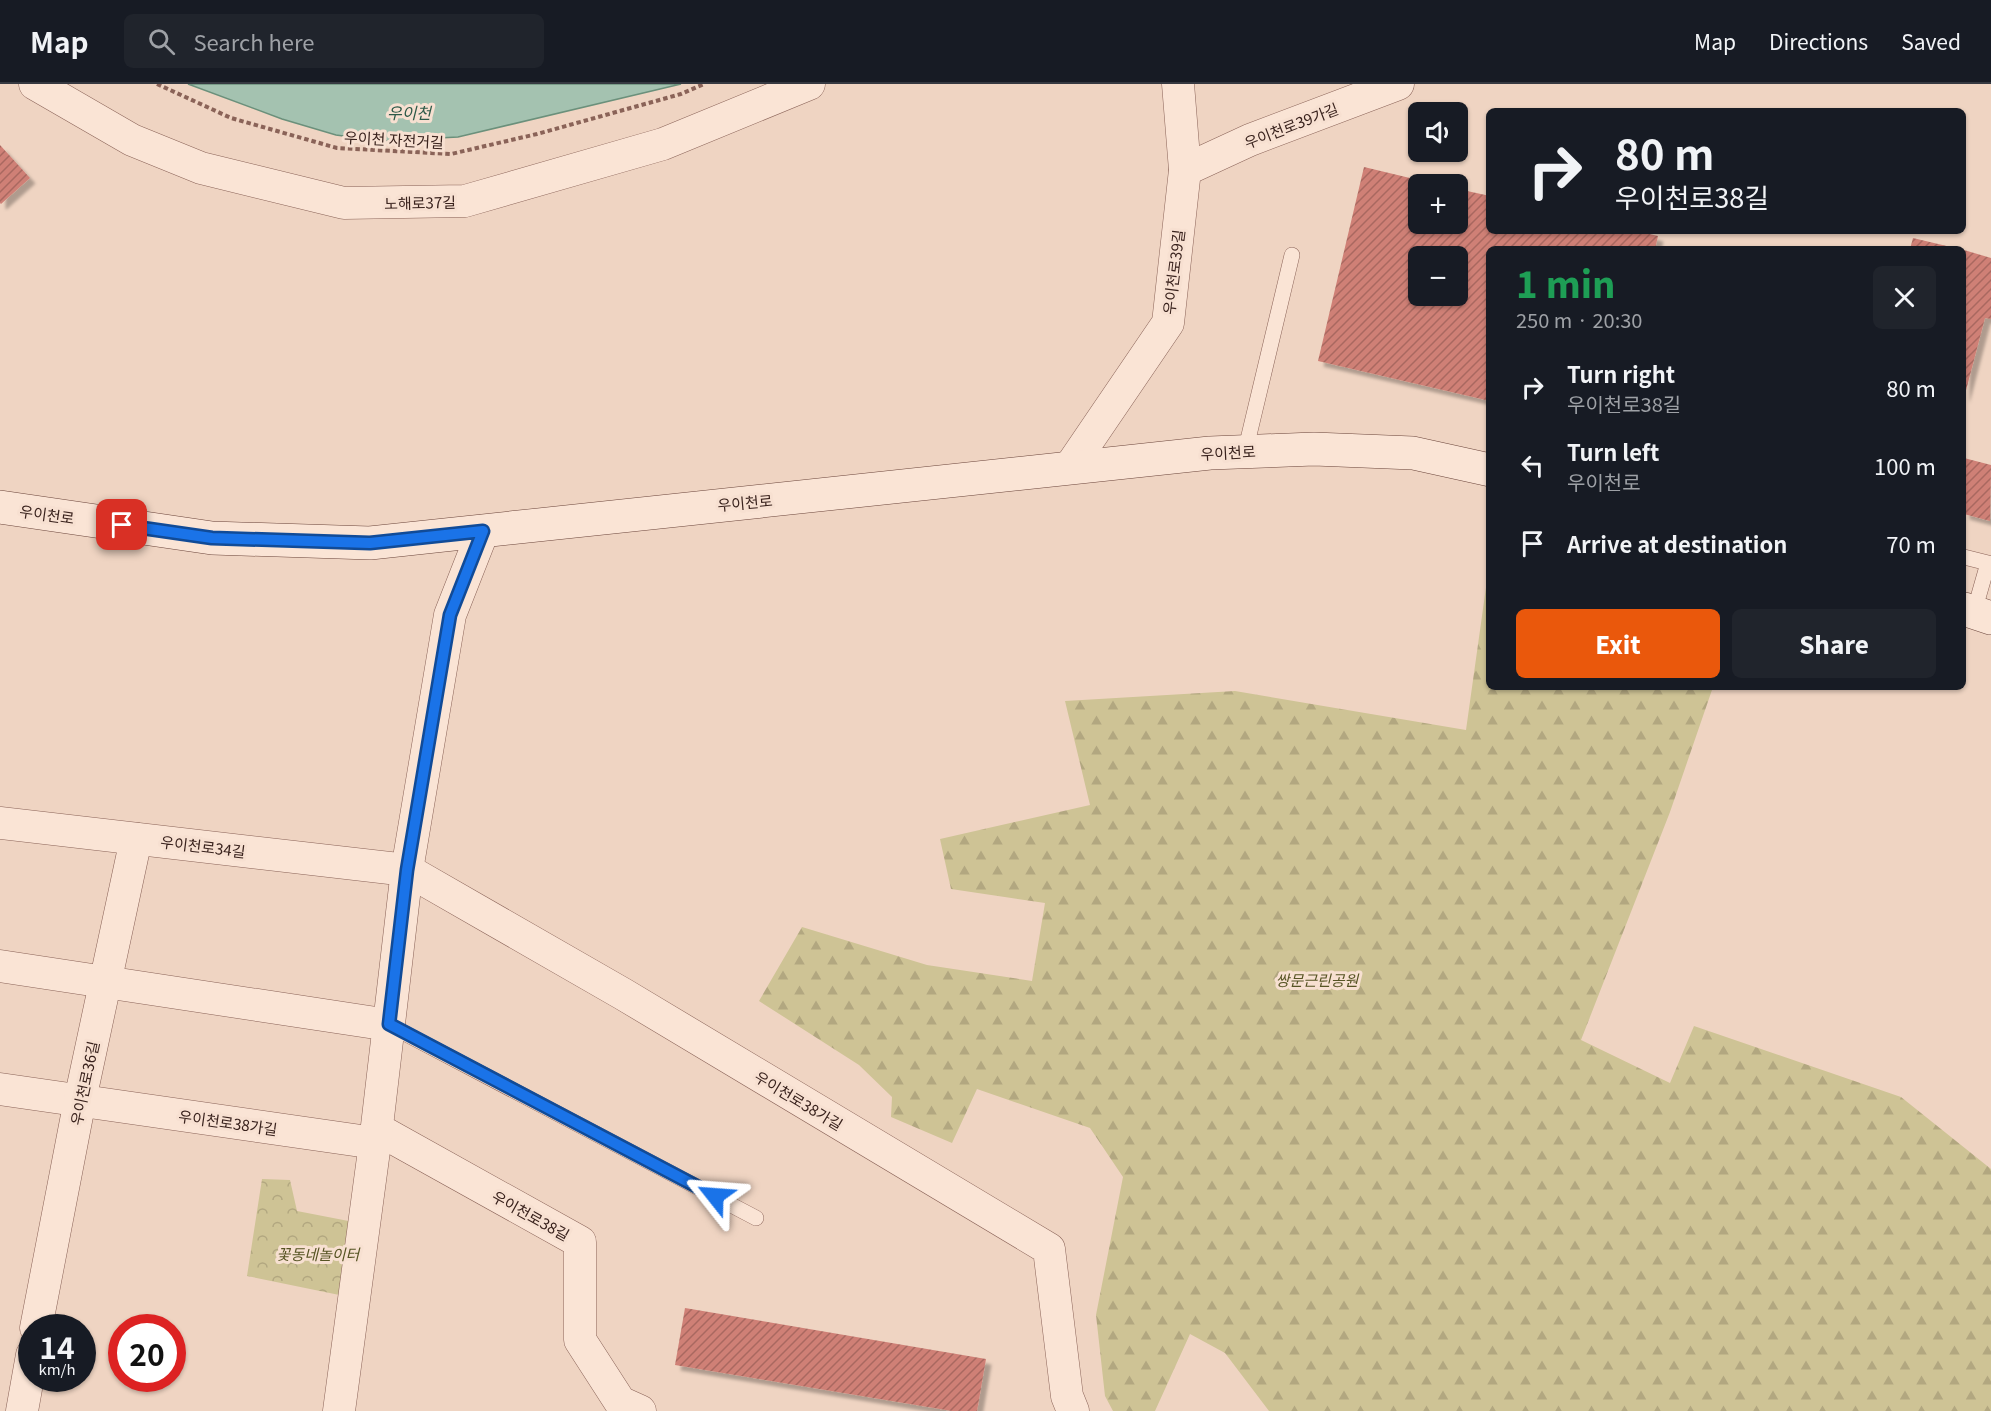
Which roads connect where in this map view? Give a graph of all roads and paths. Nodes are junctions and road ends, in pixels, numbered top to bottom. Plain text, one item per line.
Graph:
1 (35, 84) edge
2 (157, 84) edge
3 (704, 84) edge
4 (809, 84) edge
5 (1178, 84) edge
6 (1398, 84) edge
7 (1185, 170) junction
8 (1292, 255) dead end
9 (1245, 452) junction
10 (1070, 467) junction
11 (1486, 469) edge
12 (0, 507) edge
13 (483, 531) junction
14 (1966, 558) edge
15 (1976, 613) edge
16 (0, 823) edge
17 (136, 839) junction
18 (407, 870) junction
19 (0, 966) edge
20 (105, 984) junction
21 (389, 1024) junction
22 (0, 1089) edge
23 (80, 1100) junction
24 (376, 1136) junction
25 (756, 1218) dead end
26 (39, 1314) edge
27 (25, 1392) edge
28 (22, 1411) edge
29 (339, 1411) edge
30 (640, 1411) edge
31 (1073, 1411) edge

1 - 4 street, 노해로37길
2 - 3 path, 우이천 자전거길
5 - 7 street, 우이천로39길
6 - 7 street, 우이천로39가길
7 - 10 street, 우이천로39길
8 - 9 lane
9 - 10 street, 우이천로
9 - 11 street, 우이천로
10 - 13 street, 우이천로
12 - 13 street, 우이천로
13 - 18 street
14 - 15 lane
16 - 17 street, 우이천로34길
17 - 18 street, 우이천로34길
17 - 20 street, 우이천로36길
18 - 21 street
18 - 31 street, 우이천로38가길
19 - 20 street
20 - 21 street
20 - 23 street, 우이천로36길
21 - 24 street
21 - 25 lane
22 - 23 street
23 - 24 street, 우이천로38가길
23 - 26 street, 우이천로36길
24 - 29 street
24 - 30 street, 우이천로38길
27 - 28 street

